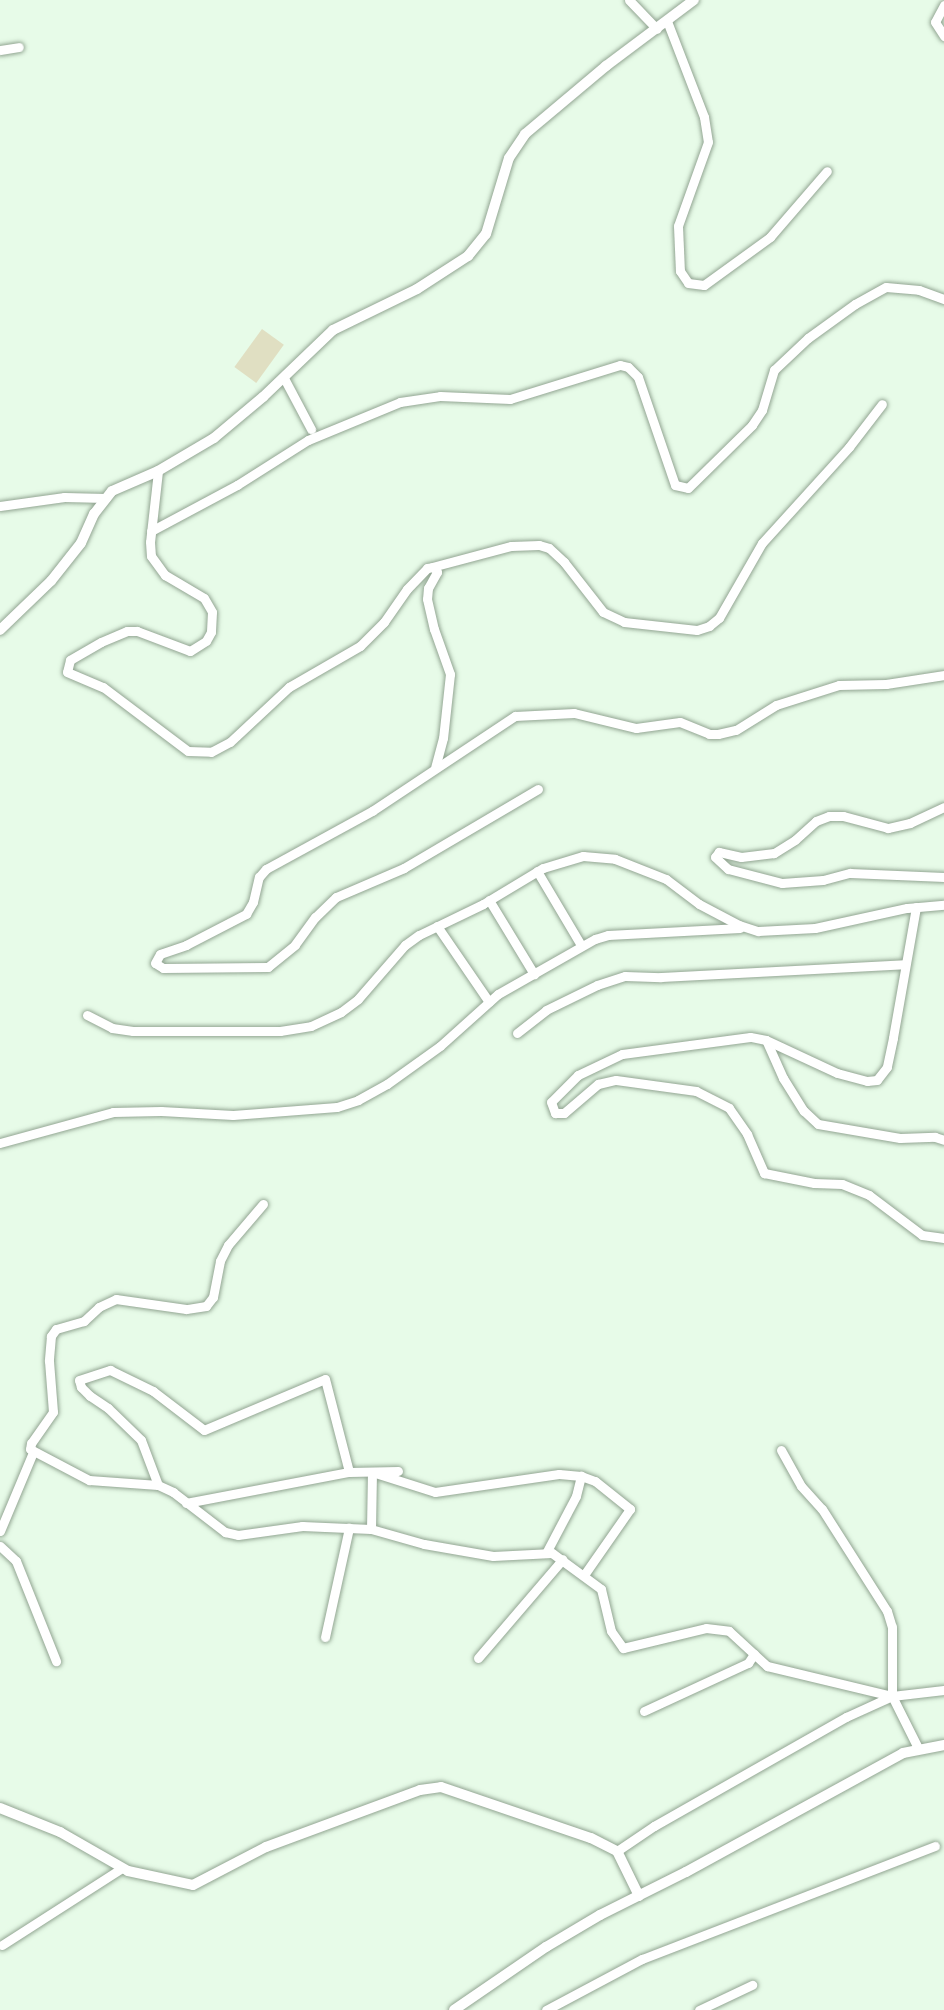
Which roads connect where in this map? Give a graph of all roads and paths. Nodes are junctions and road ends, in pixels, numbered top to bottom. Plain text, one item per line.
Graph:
1 (629, 0) edge
2 (694, 0) edge
3 (944, 5) edge
4 (667, 21) junction
5 (657, 29) junction
6 (944, 36) edge
7 (19, 47) dead end
8 (0, 50) edge
9 (827, 171) dead end
10 (944, 299) edge
11 (284, 378) junction
12 (882, 404) dead end
13 (311, 429) dead end
14 (158, 471) junction
15 (106, 498) junction
16 (0, 506) edge
17 (151, 531) junction
18 (432, 567) junction
19 (0, 630) edge
20 (944, 676) edge
21 (435, 767) junction
22 (538, 789) dead end
23 (944, 807) edge
24 (537, 871) junction
25 (944, 877) edge
26 (489, 900) junction
27 (944, 905) edge
28 (916, 907) junction
29 (438, 926) junction
30 (745, 928) junction
31 (581, 945) junction
32 (905, 964) junction
33 (534, 974) junction
34 (489, 1002) junction
35 (86, 1015) dead end
36 (517, 1033) dead end
37 (766, 1040) junction
38 (944, 1140) edge
39 (0, 1143) edge
40 (263, 1204) dead end
41 (944, 1238) edge
42 (781, 1450) dead end
43 (33, 1451) junction
44 (398, 1471) dead end
45 (349, 1472) junction
46 (372, 1472) junction
47 (581, 1476) junction
48 (158, 1485) junction
49 (186, 1503) junction
50 (349, 1528) junction
51 (371, 1529) junction
52 (0, 1531) edge
53 (0, 1546) edge
54 (546, 1553) junction
55 (563, 1559) junction
56 (584, 1575) junction
57 (325, 1637) dead end
58 (754, 1654) junction
59 (478, 1658) dead end
60 (56, 1661) dead end
61 (944, 1690) edge
62 (892, 1696) junction
63 (644, 1710) dead end
64 (944, 1745) edge
65 (918, 1748) junction
66 (0, 1808) edge
67 (935, 1846) dead end
68 (617, 1851) junction
69 (122, 1868) junction
70 (639, 1896) junction
71 (2, 1945) edge
72 (752, 1985) dead end
73 (454, 2010) edge
74 (546, 2010) edge
75 (699, 2010) edge

1 - 5 street
2 - 4 street
3 - 6 street
4 - 5 street
4 - 9 street
5 - 11 street
7 - 8 street
10 - 17 street
11 - 13 street
11 - 14 street
12 - 18 street
14 - 15 street
14 - 17 street
15 - 16 street
15 - 19 street
17 - 18 street
18 - 21 street
20 - 21 street
21 - 22 street
23 - 25 street
24 - 26 street
24 - 30 street
24 - 31 street
26 - 29 street
26 - 33 street
27 - 28 street
28 - 30 street
28 - 32 street
29 - 34 street
29 - 35 street
30 - 31 street
31 - 33 street
32 - 36 street
32 - 37 street
33 - 34 street
34 - 39 street
37 - 38 street
37 - 41 street
40 - 43 street
42 - 62 street
43 - 48 street
43 - 52 street
44 - 46 street
45 - 46 street
45 - 48 street
45 - 49 street
46 - 47 street
46 - 51 street
47 - 54 street
47 - 56 street
48 - 49 street
49 - 50 street
50 - 51 street
50 - 57 street
51 - 54 street
53 - 60 street
54 - 55 street
55 - 56 street
55 - 59 street
56 - 58 street
58 - 62 street
58 - 63 street
61 - 62 street
62 - 65 street
62 - 68 street
64 - 65 street
65 - 70 street
66 - 69 street
67 - 74 street
68 - 69 street
68 - 70 street
69 - 71 street
70 - 73 street
72 - 75 street

